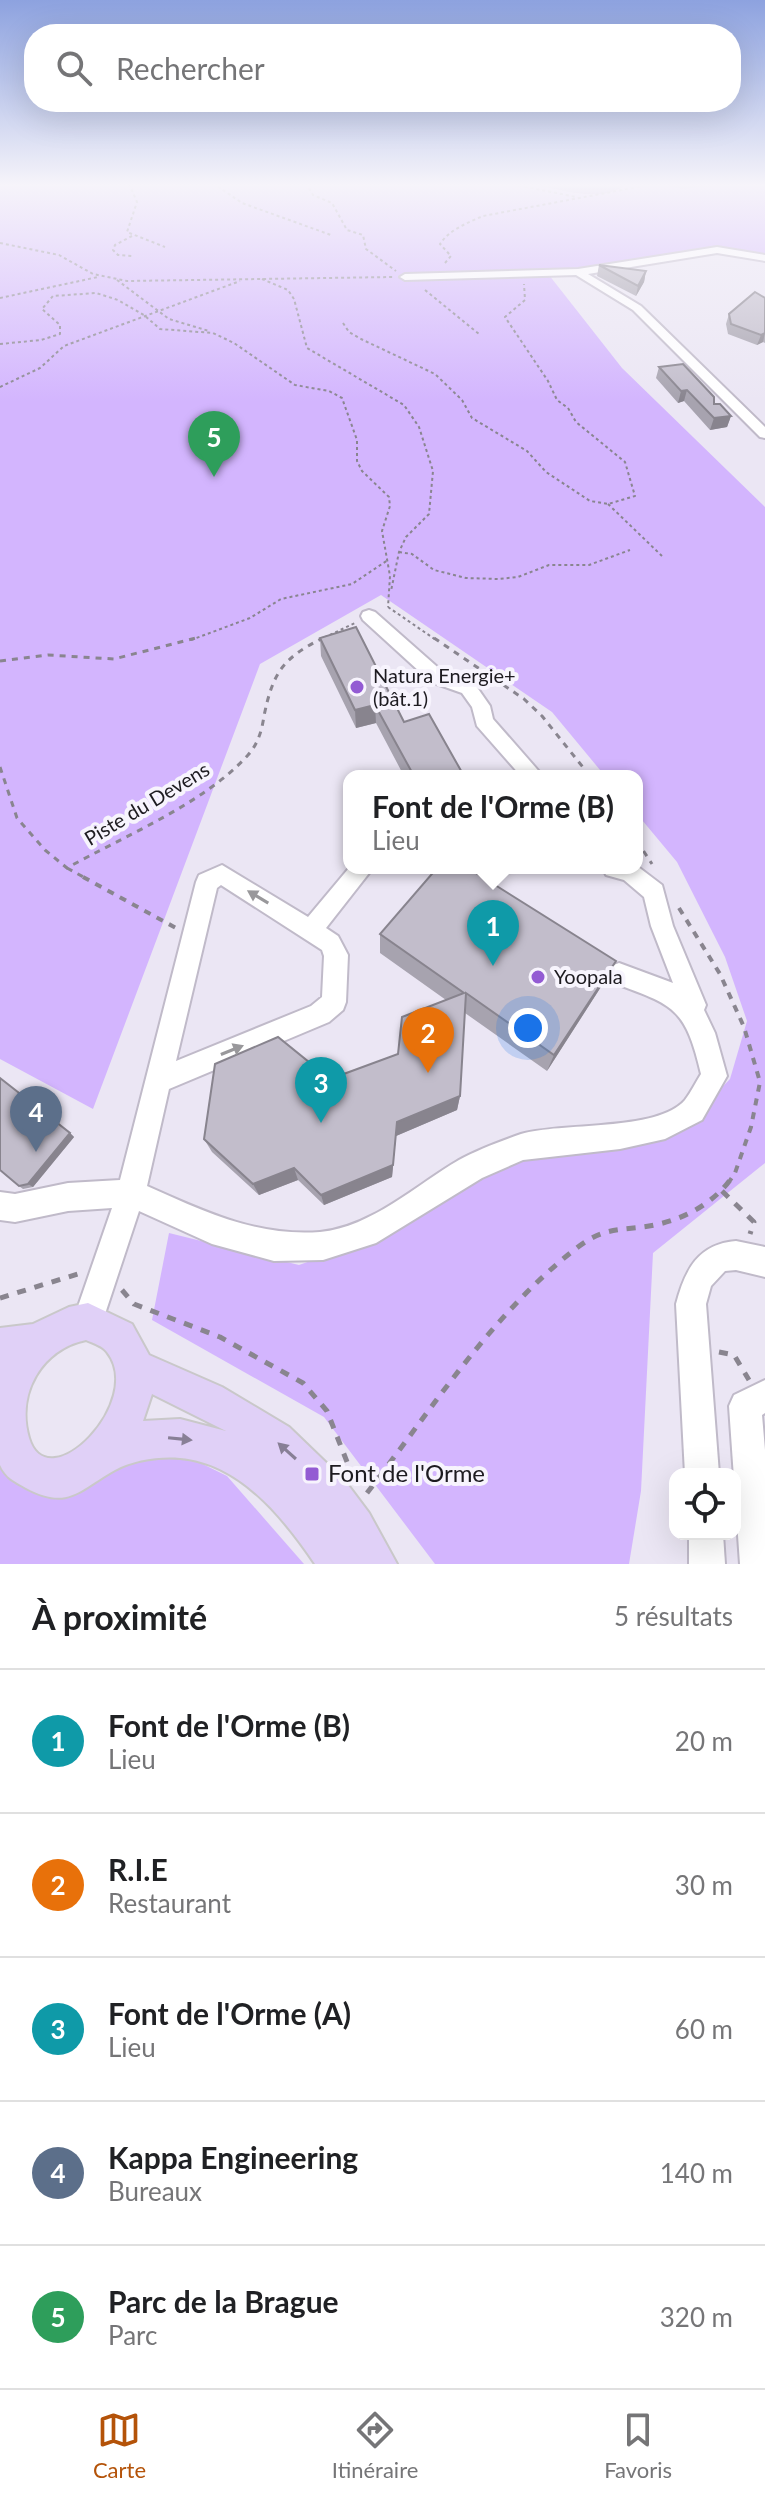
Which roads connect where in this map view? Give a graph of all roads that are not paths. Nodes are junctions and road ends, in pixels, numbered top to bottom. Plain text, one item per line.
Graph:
1 (679, 256) edge
2 (578, 272) junction
3 (405, 277) road end
4 (765, 434) edge
5 (369, 616) road end
6 (528, 770) edge
7 (357, 874) edge
8 (632, 874) edge
9 (311, 930) junction
10 (619, 974) dead end
11 (704, 1031) junction
12 (160, 1080) junction
13 (131, 1193) junction
14 (0, 1206) edge
15 (754, 1258) edge
16 (88, 1321) junction
17 (38, 1342) junction
18 (0, 1346) edge
19 (133, 1368) junction
20 (765, 1396) edge
21 (3, 1412) edge
22 (105, 1454) junction
23 (702, 1468) edge
24 (706, 1540) edge
25 (340, 1564) edge
26 (376, 1564) edge
27 (707, 1564) edge
28 (758, 1564) edge

1 - 2 street
2 - 3 street
2 - 4 street
5 - 6 street
7 - 9 street
8 - 11 street
12 -> 9 street
9 -> 12 street
10 - 11 street
11 - 13 street
12 - 13 street
13 - 14 street
13 - 16 street
15 - 23 street
16 - 17 main road
16 - 19 main road
17 - 18 main road
17 - 21 main road
19 - 22 main road
26 -> 19 main road
20 - 28 street
21 - 22 main road
22 -> 25 main road
24 - 27 street

